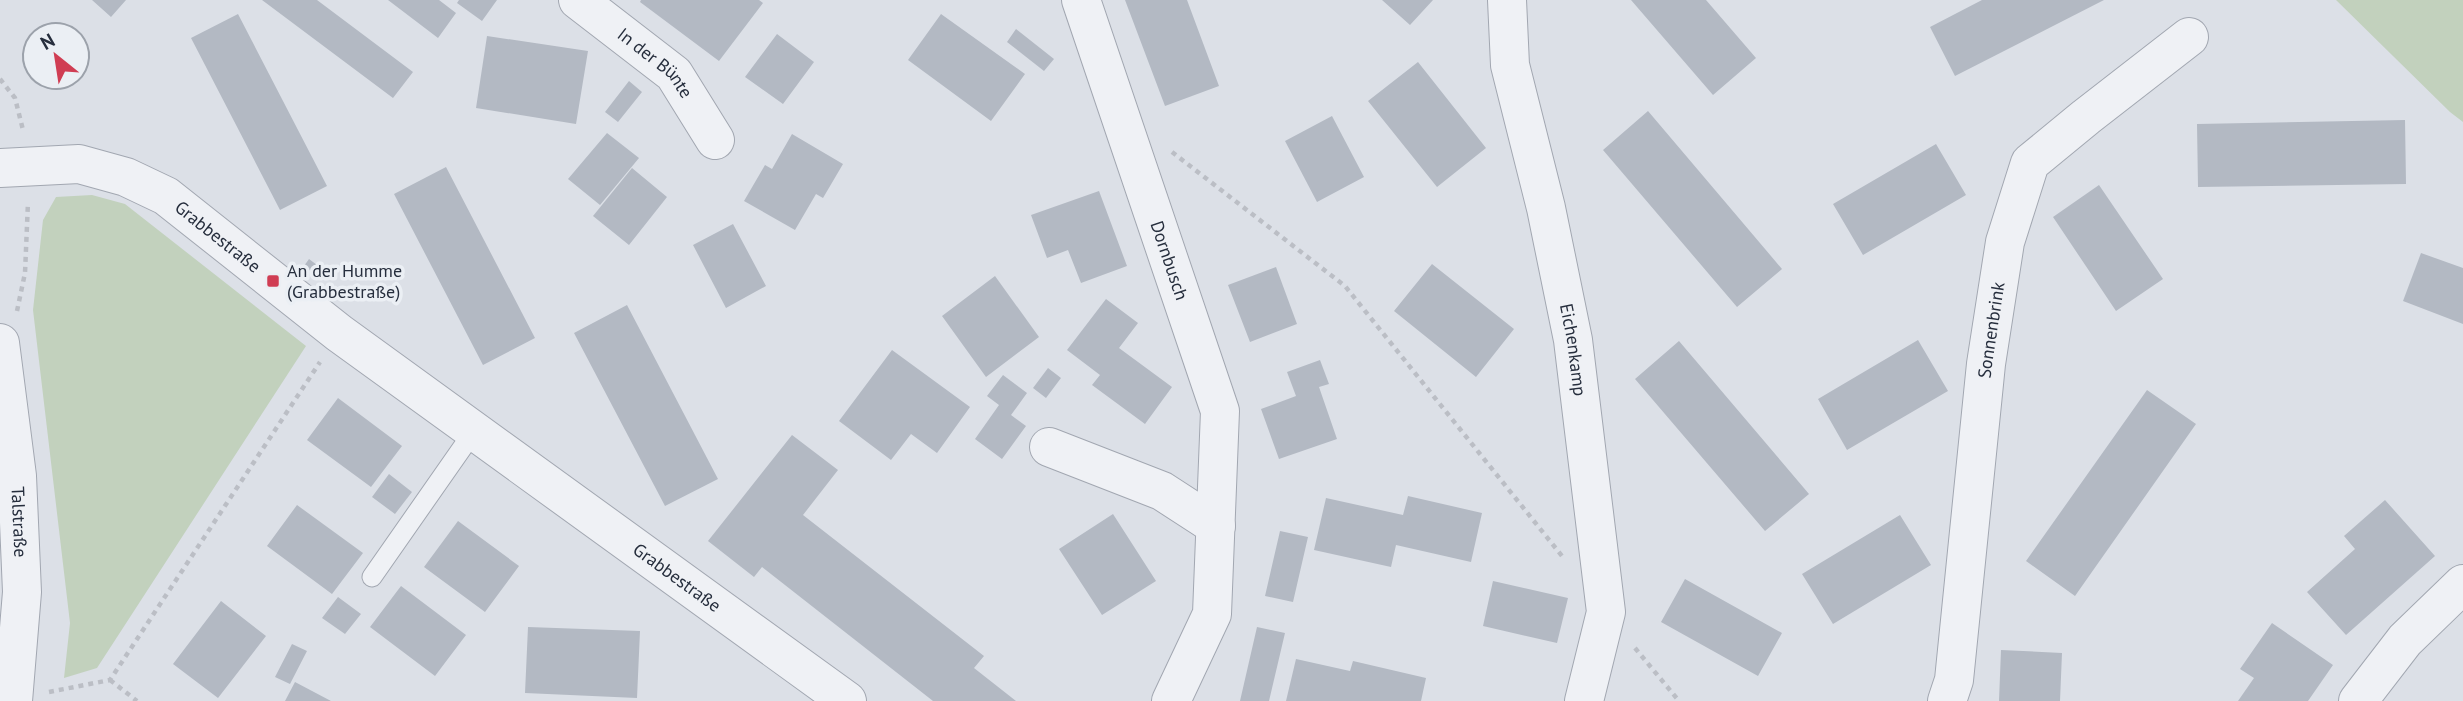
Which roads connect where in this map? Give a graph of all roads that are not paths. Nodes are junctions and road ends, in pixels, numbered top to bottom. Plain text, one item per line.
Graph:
1 (578, 0) edge
2 (1081, 0) edge
3 (1507, 0) edge
4 (2189, 37) dead end
5 (715, 140) dead end
6 (0, 168) edge
7 (0, 343) edge
8 (474, 430) junction
9 (1049, 447) dead end
10 (1216, 527) junction
11 (372, 578) dead end
12 (2463, 584) edge
13 (13, 696) edge
14 (847, 701) edge
15 (1171, 701) edge
16 (1584, 701) edge
17 (1947, 701) edge
18 (2358, 701) edge

1 - 5 street, In der Bünte
2 - 10 street, Dornbusch
3 - 16 street, Eichenkamp
4 - 17 street, Sonnenbrink
6 - 8 street, Grabbestraße
7 - 13 street, Talstraße
8 - 11 lane
8 - 14 street, Grabbestraße
9 - 10 street
10 - 15 street, Dornbusch
12 - 18 street

